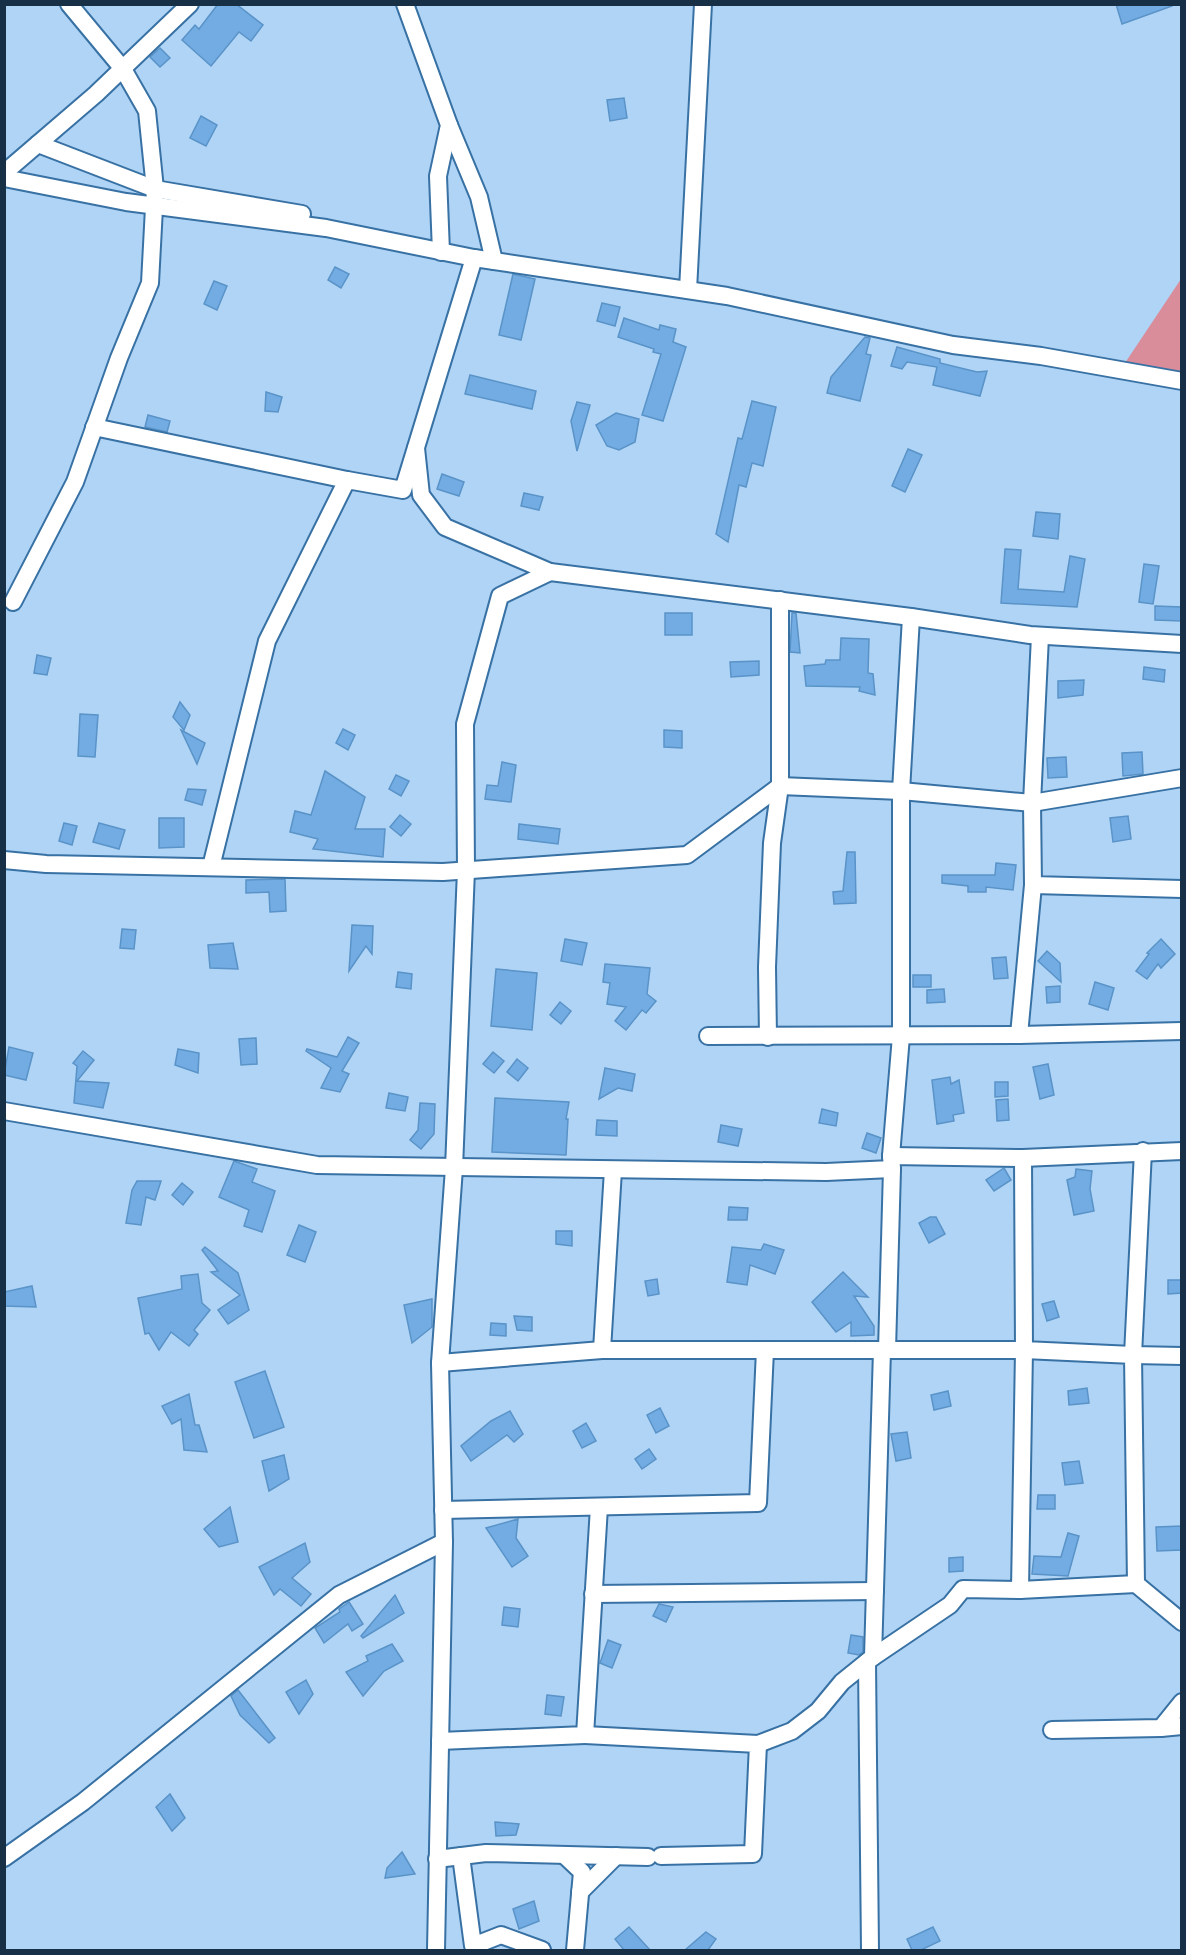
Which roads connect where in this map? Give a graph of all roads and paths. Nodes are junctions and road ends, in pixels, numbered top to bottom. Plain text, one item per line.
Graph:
1 (69, 4) edge
2 (190, 4) edge
3 (405, 4) edge
4 (703, 4) edge
5 (123, 69) junction
6 (449, 125) junction
7 (38, 144) junction
8 (4, 173) edge
9 (4, 178) edge
10 (154, 197) junction
11 (441, 252) junction
12 (474, 258) junction
13 (494, 261) junction
14 (688, 290) junction
15 (1182, 381) edge
16 (94, 427) junction
17 (416, 448) junction
18 (348, 480) junction
19 (550, 572) junction
20 (780, 600) junction
21 (13, 602) dead end
22 (911, 617) junction
23 (1040, 636) junction
24 (1182, 644) edge
25 (1182, 778) edge
26 (780, 786) junction
27 (901, 791) junction
28 (1032, 803) junction
29 (4, 860) edge
30 (211, 867) junction
31 (466, 870) junction
32 (1033, 885) junction
33 (1182, 890) edge
34 (1182, 1031) edge
35 (1019, 1035) junction
36 (708, 1036) dead end
37 (901, 1036) junction
38 (768, 1037) junction
39 (4, 1111) edge
40 (1143, 1151) junction
41 (1182, 1151) edge
42 (1023, 1158) junction
43 (892, 1162) junction
44 (454, 1168) junction
45 (613, 1170) junction
46 (602, 1350) junction
47 (765, 1350) junction
48 (884, 1350) junction
49 (1024, 1350) junction
50 (1134, 1355) junction
51 (1182, 1356) edge
52 (440, 1363) junction
53 (599, 1507) junction
54 (443, 1510) junction
55 (444, 1542) junction
56 (1136, 1584) junction
57 (1020, 1590) junction
58 (875, 1591) junction
59 (594, 1594) junction
60 (1182, 1622) edge
61 (870, 1660) junction
62 (1182, 1702) edge
63 (1182, 1726) edge
64 (1161, 1728) junction
65 (1052, 1730) dead end
66 (585, 1735) junction
67 (440, 1741) junction
68 (758, 1744) junction
69 (564, 1855) junction
70 (461, 1856) junction
71 (616, 1856) junction
72 (4, 1858) edge
73 (437, 1859) junction
74 (580, 1892) junction
75 (436, 1950) edge
76 (542, 1950) edge
77 (575, 1950) edge
78 (870, 1950) edge

1 - 5 street
2 - 5 street
3 - 6 street
4 - 14 street
5 - 7 street
5 - 10 street
6 - 11 street
6 - 13 street
7 - 8 street
7 - 10 street
9 - 10 street
10 - 11 street
10 - 16 street
11 - 12 street
12 - 13 street
12 - 17 street
13 - 14 street
14 - 15 street
16 - 18 street
16 - 21 street
17 - 18 street
17 - 19 street
18 - 30 street
19 - 20 street
19 - 31 street
20 - 22 street
20 - 26 street
22 - 23 street
22 - 27 street
23 - 24 street
23 - 28 street
25 - 28 street
26 - 27 street
26 - 31 street
26 - 38 street
27 - 28 street
27 - 37 street
28 - 32 street
29 - 30 street
30 - 31 street
31 - 44 street
32 - 33 street
32 - 35 street
34 - 35 street
35 - 37 street
36 - 38 street
37 - 38 street
37 - 43 street
39 - 44 street
40 - 41 street
40 - 42 street
40 - 50 street
42 - 43 street
42 - 49 street
43 - 45 street
43 - 48 street
44 - 45 street
44 - 52 street
45 - 46 street
46 - 47 street
46 - 52 street
47 - 48 street
47 - 53 street
48 - 49 street
48 - 58 street
49 - 50 street
49 - 57 street
50 - 51 street
50 - 56 street
52 - 54 street
53 - 54 street
53 - 59 street
54 - 55 street
55 - 67 street
55 - 72 street
56 - 57 street
56 - 60 street
57 - 61 street
58 - 59 street
58 - 61 street
59 - 66 street
61 - 68 street
61 - 78 street
62 - 64 street
63 - 64 street
64 - 65 street
66 - 67 street
66 - 68 street
67 - 73 street
68 - 71 street
69 - 70 street
69 - 71 street
69 - 74 street
70 - 73 street
70 - 76 street
71 - 74 street
73 - 75 street
74 - 77 street

